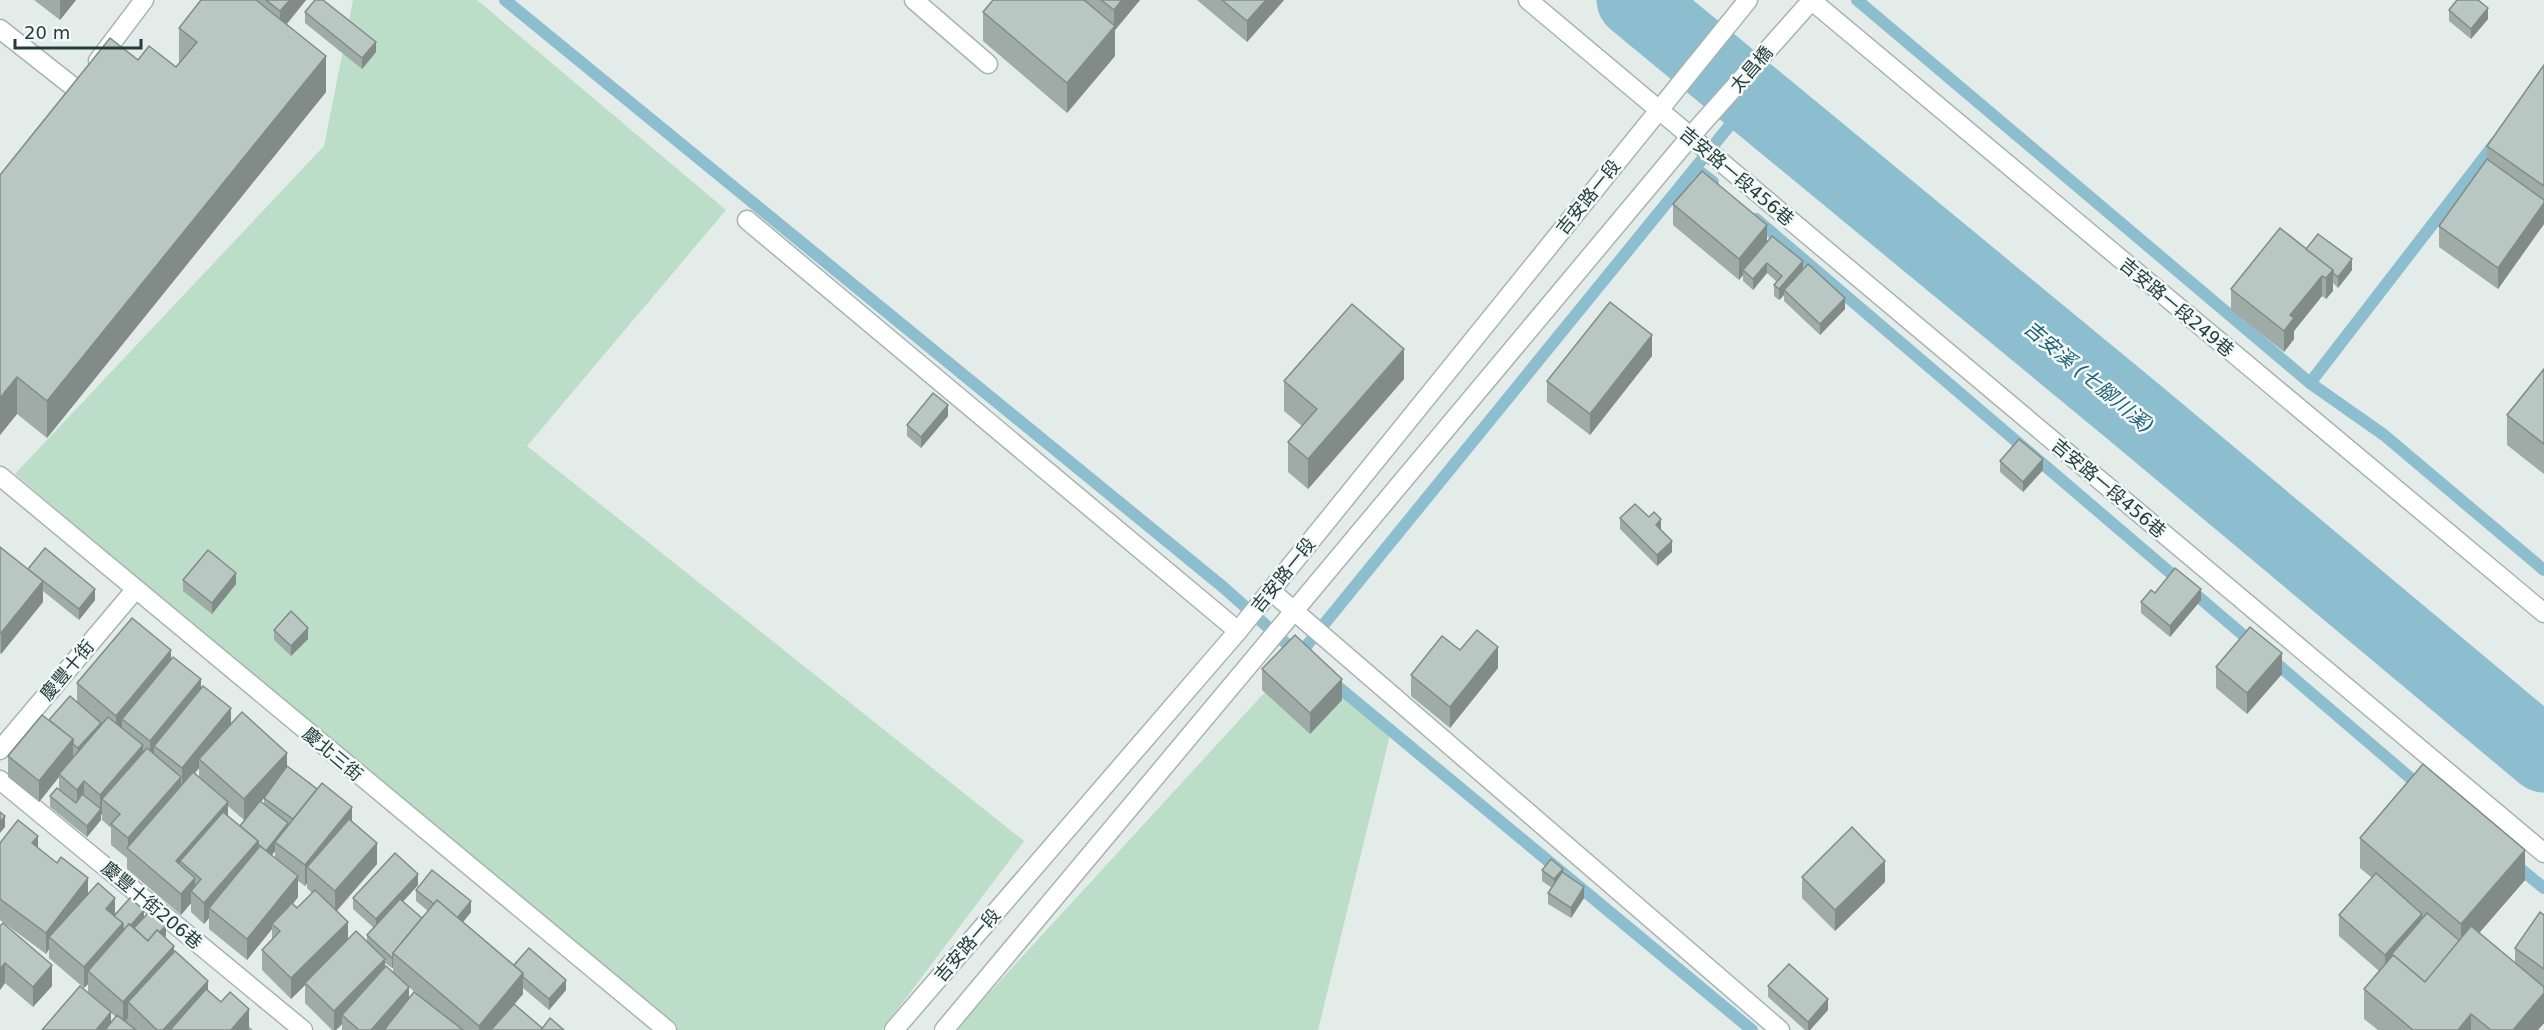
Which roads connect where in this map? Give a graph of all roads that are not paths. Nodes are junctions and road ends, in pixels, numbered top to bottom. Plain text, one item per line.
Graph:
1 (144, 0) edge
2 (914, 0) edge
3 (1527, 0) edge
4 (1748, 0) edge
5 (1811, 0) edge
6 (0, 29) edge
7 (988, 64) dead end
8 (76, 89) junction
9 (62, 107) edge
10 (1659, 109) junction
11 (1690, 137) junction
12 (747, 220) dead end
13 (0, 476) edge
14 (135, 590) junction
15 (1271, 591) junction
16 (1294, 612) junction
17 (2544, 613) edge
18 (1238, 631) junction
19 (0, 750) edge
20 (0, 780) edge
21 (2544, 853) edge
22 (303, 1030) edge
23 (667, 1030) edge
24 (894, 1030) edge
25 (944, 1030) edge
26 (1780, 1030) edge

1 - 8 street
2 - 7 street
3 - 10 street, 吉安路一段456巷
4 - 10 street
5 - 11 street, 太昌橋
5 - 17 street, 吉安路一段249巷
6 - 8 street
8 - 9 street
10 - 11 street, 吉安路一段456巷
10 - 15 street, 吉安路一段
11 - 16 street, 吉安路一段
11 - 21 street, 吉安路一段456巷
12 - 18 street
13 - 14 street, 慶北三街
14 - 19 street, 慶豐十街
14 - 23 street, 慶北三街
15 - 16 street
15 - 18 street, 吉安路一段
16 - 25 street, 吉安路一段
16 - 26 street
18 - 24 street, 吉安路一段
20 - 22 street, 慶豐十街206巷

